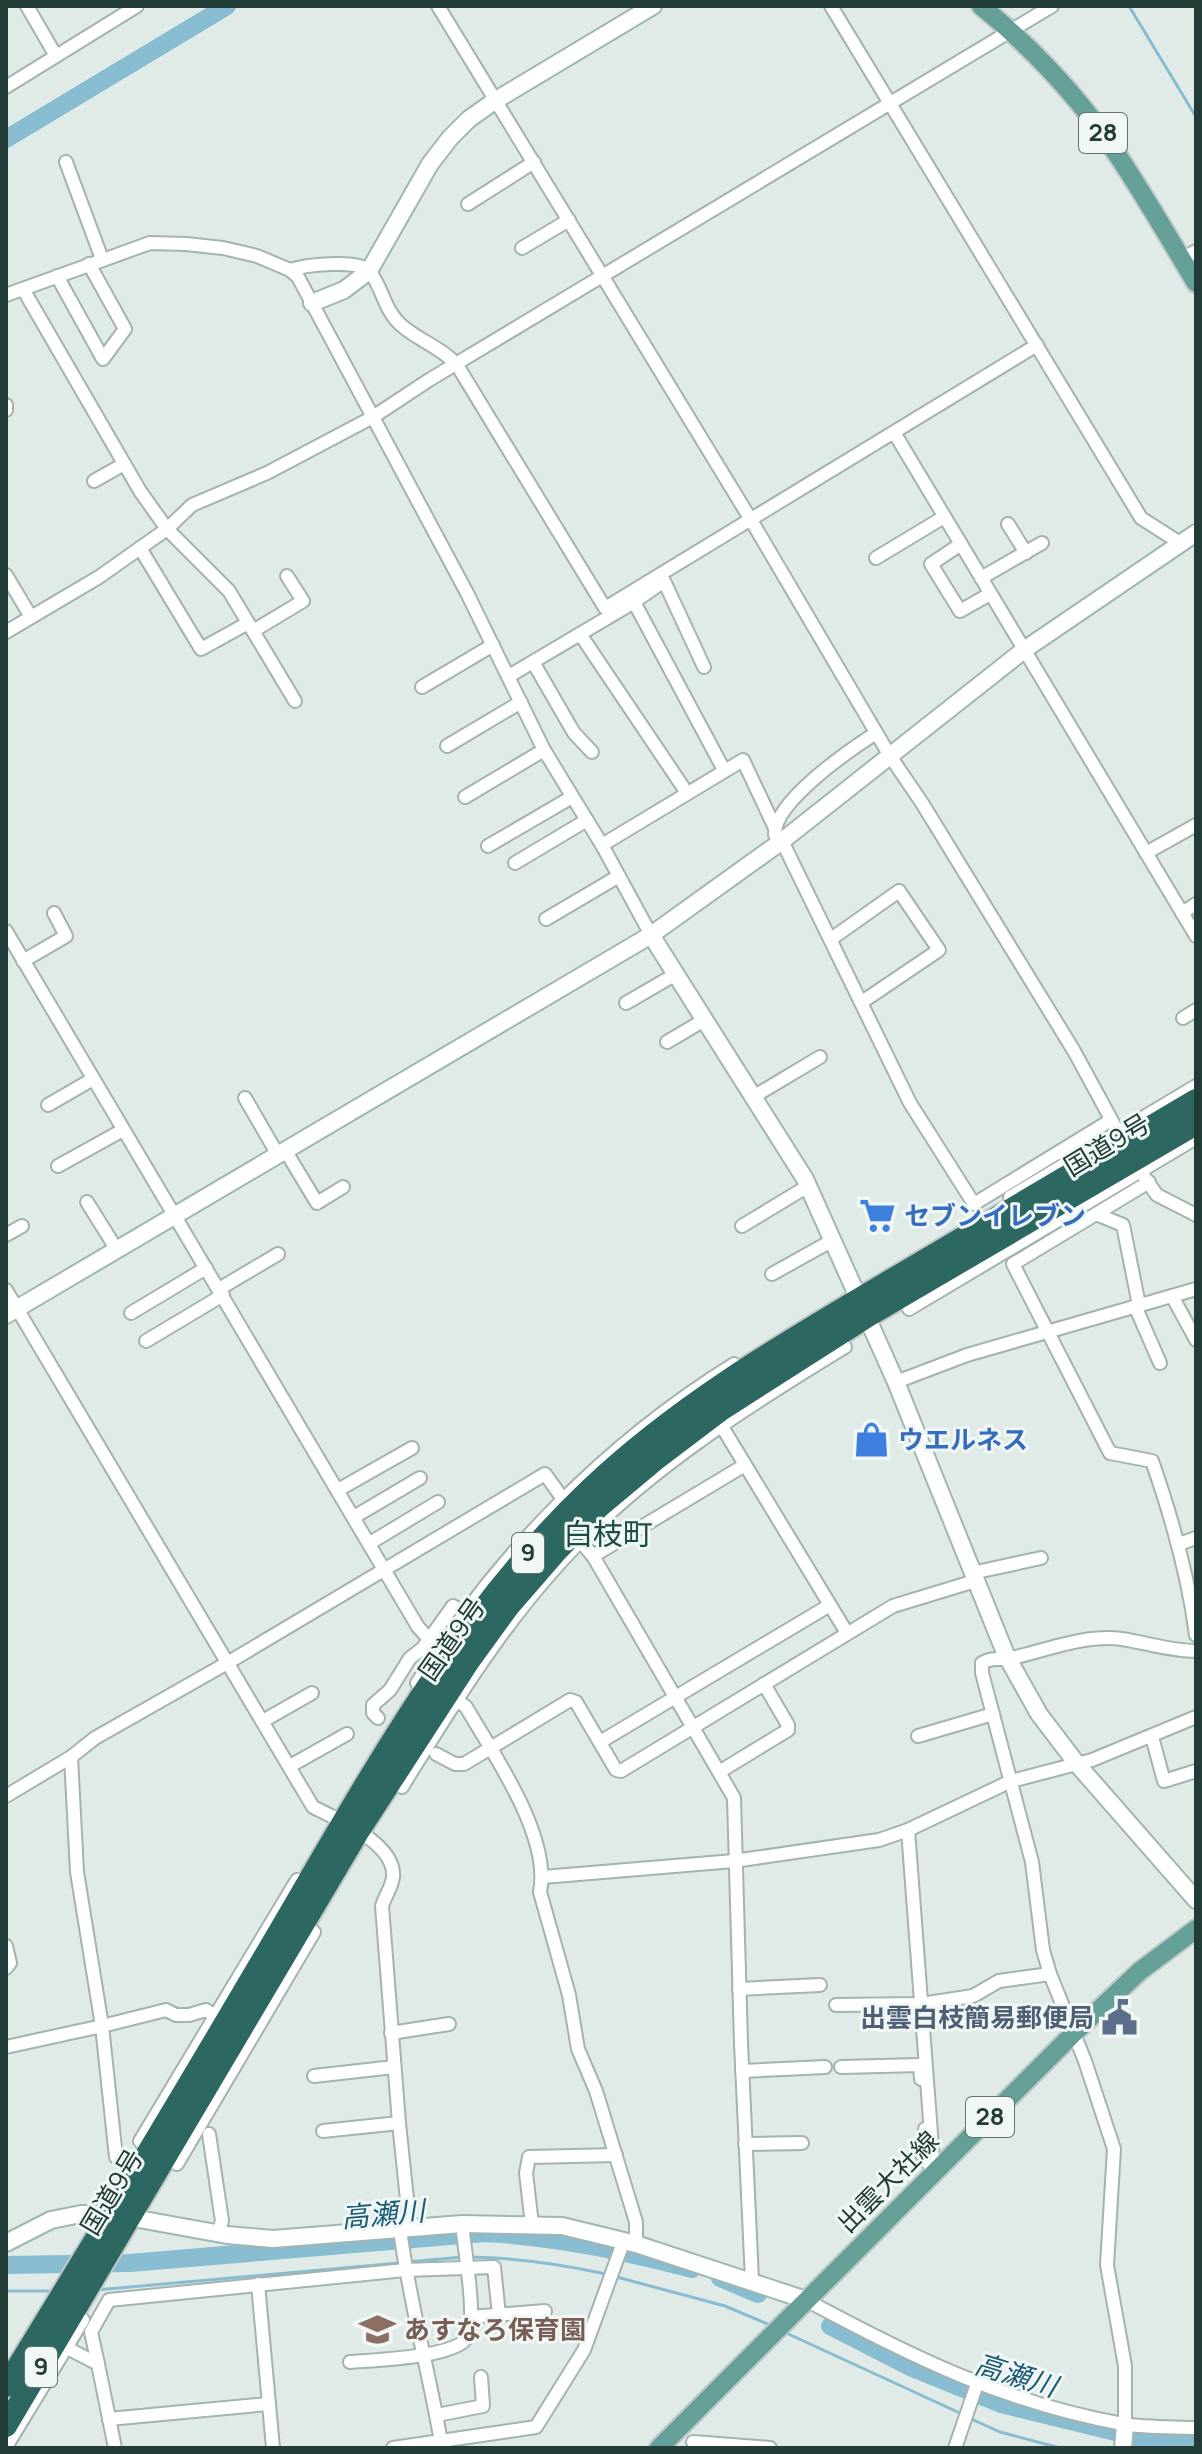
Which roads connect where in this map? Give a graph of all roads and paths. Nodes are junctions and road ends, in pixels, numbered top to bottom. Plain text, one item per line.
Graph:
1 (27, 6) edge
2 (137, 6) edge
3 (438, 6) edge
4 (653, 6) edge
5 (831, 6) edge
6 (981, 6) edge
7 (1052, 6) edge
8 (1012, 31) junction
9 (56, 56) junction
10 (6, 87) edge
11 (496, 100) junction
12 (891, 103) junction
13 (66, 162) dead end
14 (534, 162) junction
15 (468, 204) dead end
16 (569, 220) junction
17 (522, 248) dead end
18 (1189, 255) edge
19 (102, 259) junction
20 (89, 264) junction
21 (290, 270) junction
22 (369, 271) junction
23 (57, 276) junction
24 (603, 277) junction
25 (1196, 283) edge
26 (23, 289) junction
27 (6, 295) edge
28 (312, 303) junction
29 (1037, 345) junction
30 (457, 365) junction
31 (373, 417) junction
32 (895, 434) junction
33 (124, 464) junction
34 (94, 481) dead end
35 (944, 517) junction
36 (751, 520) junction
37 (1008, 524) dead end
38 (167, 529) junction
39 (1191, 538) edge
40 (1042, 543) dead end
41 (961, 544) junction
42 (140, 548) junction
43 (1026, 553) junction
44 (876, 558) dead end
45 (6, 575) edge
46 (287, 576) dead end
47 (981, 578) junction
48 (660, 579) junction
49 (990, 594) junction
50 (634, 602) junction
51 (31, 617) junction
52 (250, 627) junction
53 (6, 632) edge
54 (580, 634) junction
55 (493, 645) junction
56 (1024, 650) junction
57 (533, 662) junction
58 (704, 667) dead end
59 (509, 676) junction
60 (422, 687) dead end
61 (295, 701) dead end
62 (521, 702) junction
63 (876, 733) junction
64 (447, 746) dead end
65 (544, 750) junction
66 (592, 752) dead end
67 (890, 756) junction
68 (724, 770) junction
69 (687, 793) junction
70 (465, 797) dead end
71 (572, 797) junction
72 (587, 820) junction
73 (1196, 825) edge
74 (779, 834) junction
75 (602, 845) junction
76 (488, 846) dead end
77 (1146, 853) junction
78 (515, 863) dead end
79 (619, 876) junction
80 (1196, 904) edge
81 (54, 913) dead end
82 (1182, 913) junction
83 (546, 919) dead end
84 (651, 935) junction
85 (1196, 936) edge
86 (8, 938) edge
87 (831, 939) junction
88 (23, 961) junction
89 (676, 974) junction
90 (862, 1002) junction
91 (626, 1003) dead end
92 (1196, 1010) edge
93 (1183, 1018) dead end
94 (704, 1020) junction
95 (667, 1042) dead end
96 (820, 1057) dead end
97 (93, 1079) junction
98 (1196, 1086) edge
99 (753, 1097) junction
100 (245, 1098) dead end
101 (1196, 1100) edge
102 (48, 1105) dead end
103 (1111, 1120) junction
104 (1196, 1124) edge
105 (123, 1130) junction
106 (1118, 1132) junction
107 (1196, 1138) edge
108 (282, 1152) junction
109 (58, 1166) dead end
110 (1145, 1177) junction
111 (1048, 1180) junction
112 (808, 1186) junction
113 (343, 1187) dead end
114 (1099, 1189) junction
115 (87, 1202) dead end
116 (1096, 1214) junction
117 (1196, 1215) edge
118 (174, 1217) junction
119 (22, 1226) dead end
120 (742, 1226) dead end
121 (6, 1235) edge
122 (833, 1240) junction
123 (117, 1250) junction
124 (278, 1254) dead end
125 (922, 1256) junction
126 (988, 1256) junction
127 (206, 1268) junction
128 (887, 1271) dead end
129 (772, 1274) dead end
130 (1196, 1289) edge
131 (6, 1290) edge
132 (221, 1292) junction
133 (1172, 1296) junction
134 (1137, 1306) junction
135 (864, 1307) junction
136 (909, 1309) dead end
137 (12, 1312) edge
138 (131, 1313) dead end
139 (815, 1314) dead end
140 (1049, 1331) junction
141 (1196, 1340) edge
142 (146, 1341) dead end
143 (845, 1347) dead end
144 (746, 1362) junction
145 (1160, 1363) dead end
146 (804, 1365) junction
147 (896, 1382) junction
148 (721, 1425) junction
149 (412, 1448) dead end
150 (745, 1465) junction
151 (420, 1478) dead end
152 (631, 1487) junction
153 (338, 1490) junction
154 (563, 1499) junction
155 (438, 1502) dead end
156 (354, 1517) junction
157 (1196, 1538) edge
158 (581, 1542) junction
159 (370, 1543) junction
160 (1179, 1544) junction
161 (593, 1556) junction
162 (1041, 1558) dead end
163 (385, 1569) junction
164 (974, 1577) junction
165 (830, 1605) junction
166 (466, 1613) junction
167 (847, 1633) junction
168 (494, 1635) junction
169 (1196, 1635) edge
170 (429, 1639) junction
171 (1196, 1651) edge
172 (1008, 1659) junction
173 (229, 1662) junction
174 (764, 1684) junction
175 (312, 1693) dead end
176 (676, 1697) junction
177 (457, 1700) junction
178 (993, 1714) junction
179 (1196, 1717) edge
180 (378, 1718) dead end
181 (263, 1721) junction
182 (694, 1728) junction
183 (430, 1732) junction
184 (347, 1734) dead end
185 (918, 1736) dead end
186 (1152, 1737) junction
187 (600, 1742) junction
188 (490, 1748) junction
189 (436, 1754) dead end
190 (71, 1757) junction
191 (1077, 1764) junction
192 (290, 1766) junction
193 (1196, 1771) edge
194 (719, 1772) junction
195 (1011, 1781) junction
196 (359, 1784) junction
197 (402, 1787) dead end
198 (6, 1796) edge
199 (351, 1827) junction
200 (908, 1830) junction
201 (315, 1850) dead end
202 (734, 1861) junction
203 (543, 1877) junction
204 (1196, 1900) edge
205 (1196, 1929) edge
206 (308, 1936) junction
207 (265, 1945) junction
208 (6, 1946) edge
209 (6, 1968) edge
210 (1050, 1974) junction
211 (820, 1985) dead end
212 (739, 1989) junction
213 (921, 2004) junction
214 (836, 2005) dead end
215 (215, 2016) junction
216 (449, 2024) dead end
217 (102, 2026) junction
218 (391, 2033) junction
219 (1074, 2033) junction
220 (6, 2047) edge
221 (394, 2067) junction
222 (825, 2067) dead end
223 (841, 2067) dead end
224 (742, 2071) junction
225 (180, 2074) junction
226 (314, 2076) dead end
227 (219, 2092) junction
228 (189, 2101) junction
229 (399, 2123) junction
230 (323, 2131) dead end
231 (209, 2134) dead end
232 (140, 2141) dead end
233 (802, 2143) dead end
234 (745, 2144) junction
235 (616, 2155) junction
236 (116, 2157) dead end
237 (177, 2164) dead end
238 (934, 2173) junction
239 (120, 2215) junction
240 (462, 2224) junction
241 (532, 2225) junction
242 (405, 2228) junction
243 (218, 2233) junction
244 (630, 2242) junction
245 (6, 2243) edge
246 (467, 2268) junction
247 (405, 2270) junction
248 (752, 2280) junction
249 (258, 2284) junction
250 (806, 2300) junction
251 (545, 2311) dead end
252 (499, 2315) junction
253 (471, 2317) junction
254 (70, 2324) junction
255 (32, 2331) junction
256 (425, 2354) junction
257 (350, 2362) dead end
258 (98, 2364) junction
259 (6, 2366) edge
260 (481, 2377) dead end
261 (977, 2384) junction
262 (6, 2386) edge
263 (268, 2404) junction
264 (437, 2415) junction
265 (109, 2419) junction
266 (1125, 2425) junction
267 (6, 2426) edge
268 (1196, 2428) edge
269 (693, 2442) dead end
270 (442, 2445) edge
271 (6, 2447) edge
272 (115, 2448) edge
273 (273, 2448) edge
274 (393, 2448) edge
275 (659, 2448) edge
276 (770, 2448) edge
277 (955, 2448) edge
278 (1123, 2448) edge

1 - 9 street
2 - 9 street
3 - 11 street
4 - 11 street
5 - 12 street
6 - 8 main road, 28
7 - 8 street
8 - 12 street
8 - 18 main road, 28
9 - 10 street
11 - 14 street
11 - 22 street
12 - 24 street
12 - 29 street
13 - 19 street
14 - 15 street
14 - 16 street
16 - 17 street
16 - 24 street
18 - 25 main road, 28
19 - 20 street
19 - 21 street
20 - 23 street
20 - 23 street
21 - 22 street
21 - 28 street
22 - 28 street
22 - 30 street
23 - 26 street
24 - 30 street
24 - 36 street
26 - 27 street
26 - 33 street
28 - 31 street
29 - 32 street
29 - 39 street
30 - 31 street
30 - 48 street
31 - 38 street
31 - 55 street
32 - 35 street
32 - 36 street
33 - 34 street
33 - 38 street
35 - 41 street
35 - 44 street
36 - 48 street
36 - 63 street
37 - 43 street
38 - 42 street
38 - 52 street
39 - 56 street
40 - 43 street
41 - 47 street
41 - 49 street
42 - 51 street
42 - 52 street
43 - 47 street
45 - 51 street
46 - 52 street
47 - 49 street
48 - 50 street
48 - 58 street
49 - 56 street
50 - 54 street
50 - 68 street
51 - 53 street
52 - 61 street
54 - 57 street
54 - 69 street
55 - 59 street
55 - 60 street
56 - 67 street
56 - 77 street
57 - 59 street
57 - 66 street
59 - 62 street
62 - 64 street
62 - 65 street
63 - 67 street
63 - 74 street
65 - 70 street
65 - 71 street
67 - 74 street
67 - 103 street
68 - 69 street
68 - 74 street
69 - 75 street
71 - 72 street
71 - 76 street
72 - 75 street
72 - 78 street
73 - 77 street
74 - 84 street
74 - 87 street
75 - 79 street
77 - 82 street
79 - 83 street
79 - 84 street
80 - 82 street
81 - 88 street
82 - 85 street
84 - 89 street
84 - 108 street
86 - 88 street
87 - 90 street
87 - 90 street
88 - 97 street
89 - 91 street
89 - 94 street
90 - 103 street
92 - 93 street
94 - 95 street
94 - 99 street
96 - 99 street
97 - 102 street
97 - 105 street
98 - 106 street
99 - 112 street
100 - 108 street
101 - 111 highway, 国道9号 / 9
103 - 106 street
104 - 114 highway, 国道9号 / 9
105 - 109 street
105 - 118 street
106 - 111 street
107 - 110 street
108 - 113 street
108 - 118 street
110 - 114 street
110 - 116 street
110 - 117 street
111 - 125 highway, 国道9号 / 9
112 - 120 street
112 - 122 street
114 - 126 highway, 国道9号 / 9
115 - 123 street
116 - 134 street
116 - 140 street
118 - 123 street
118 - 127 street
119 - 121 street
122 - 129 street
122 - 135 street
123 - 137 street
124 - 132 street
125 - 128 street
125 - 135 highway, 国道9号 / 9
126 - 135 highway, 国道9号 / 9
126 - 136 street
127 - 132 street
127 - 138 street
130 - 133 street
131 - 137 street
132 - 142 street
132 - 153 street
133 - 134 street
133 - 141 street
134 - 140 street
134 - 145 street
135 - 144 highway, 国道9号 / 9
135 - 146 highway, 国道9号 / 9
135 - 147 street
137 - 173 street
139 - 144 street
140 - 147 street
140 - 160 street
143 - 146 street
144 - 154 street
144 - 196 highway, 国道9号 / 9
146 - 148 street
146 - 152 highway, 国道9号 / 9
147 - 164 street
148 - 150 street
148 - 152 street
149 - 153 street
150 - 161 street
150 - 165 street
151 - 156 street
152 - 158 street
152 - 168 highway, 国道9号 / 9
153 - 156 street
154 - 163 street
154 - 166 street
155 - 159 street
156 - 159 street
157 - 160 street
158 - 161 street
158 - 168 street
159 - 163 street
160 - 169 street
161 - 176 street
162 - 164 street
163 - 170 street
163 - 173 street
164 - 167 street
164 - 172 street
165 - 167 street
165 - 176 street
166 - 170 street
166 - 196 street
167 - 174 street
168 - 177 street
168 - 183 highway, 国道9号 / 9
170 - 180 street
171 - 172 street
172 - 178 street
172 - 191 street
173 - 181 street
173 - 190 street
174 - 182 street
174 - 194 street
175 - 181 street
176 - 182 street
176 - 187 street
177 - 183 street
177 - 188 street
178 - 185 street
178 - 195 street
179 - 186 street
181 - 192 street
182 - 187 street
182 - 194 street
183 - 197 street
183 - 199 highway, 国道9号 / 9
184 - 192 street
186 - 191 street
186 - 193 street
187 - 188 street
188 - 189 street
188 - 203 street
190 - 198 street
190 - 217 street
191 - 195 street
191 - 204 street
192 - 199 street
194 - 202 street
195 - 200 street
195 - 210 street
196 - 199 highway, 国道9号 / 9
199 - 206 highway, 国道9号 / 9
199 - 207 highway, 国道9号 / 9
199 - 218 street
200 - 202 street
200 - 213 street
201 - 207 street
202 - 203 street
202 - 212 street
203 - 235 street
205 - 219 main road, 出雲大社線 / 28
206 - 227 street
206 - 228 highway, 国道9号 / 9
207 - 215 street
207 - 228 highway, 国道9号 / 9
208 - 209 street
210 - 213 street
210 - 219 street
211 - 212 street
212 - 224 street
213 - 214 street
213 - 238 street
215 - 217 street
215 - 225 street
216 - 218 street
217 - 220 street
217 - 236 street
218 - 221 street
219 - 238 main road, 出雲大社線 / 28
219 - 266 street
221 - 226 street
221 - 229 street
222 - 224 street
223 - 238 street
224 - 234 street
225 - 228 street
225 - 232 street
227 - 228 street
227 - 237 street
228 - 239 highway, 国道9号 / 9
229 - 230 street
229 - 242 street
231 - 243 street
233 - 234 street
234 - 248 street
235 - 241 street
235 - 244 street
238 - 250 main road, 出雲大社線 / 28
239 - 243 street
239 - 245 street
239 - 254 highway, 国道9号 / 9
240 - 241 street
240 - 242 street
240 - 246 street
241 - 244 street
242 - 243 street
242 - 247 street
244 - 248 street
244 - 270 street
246 - 247 street
246 - 252 street
246 - 253 street
247 - 249 street
247 - 256 street
248 - 250 street
249 - 258 street
249 - 263 street
250 - 261 street
250 - 275 main road, 出雲大社線 / 28
251 - 252 street
252 - 253 street
253 - 256 street
254 - 255 highway, 国道9号 / 9
254 - 258 street
254 - 267 highway, 国道9号 / 9
254 - 271 street
255 - 259 street
255 - 262 highway, 国道9号 / 9
256 - 257 street
256 - 264 street
258 - 265 street
260 - 264 street
261 - 266 street
261 - 277 street
263 - 265 street
263 - 273 street
264 - 270 street
265 - 272 street
266 - 268 street
266 - 278 street
269 - 276 street
270 - 274 street

